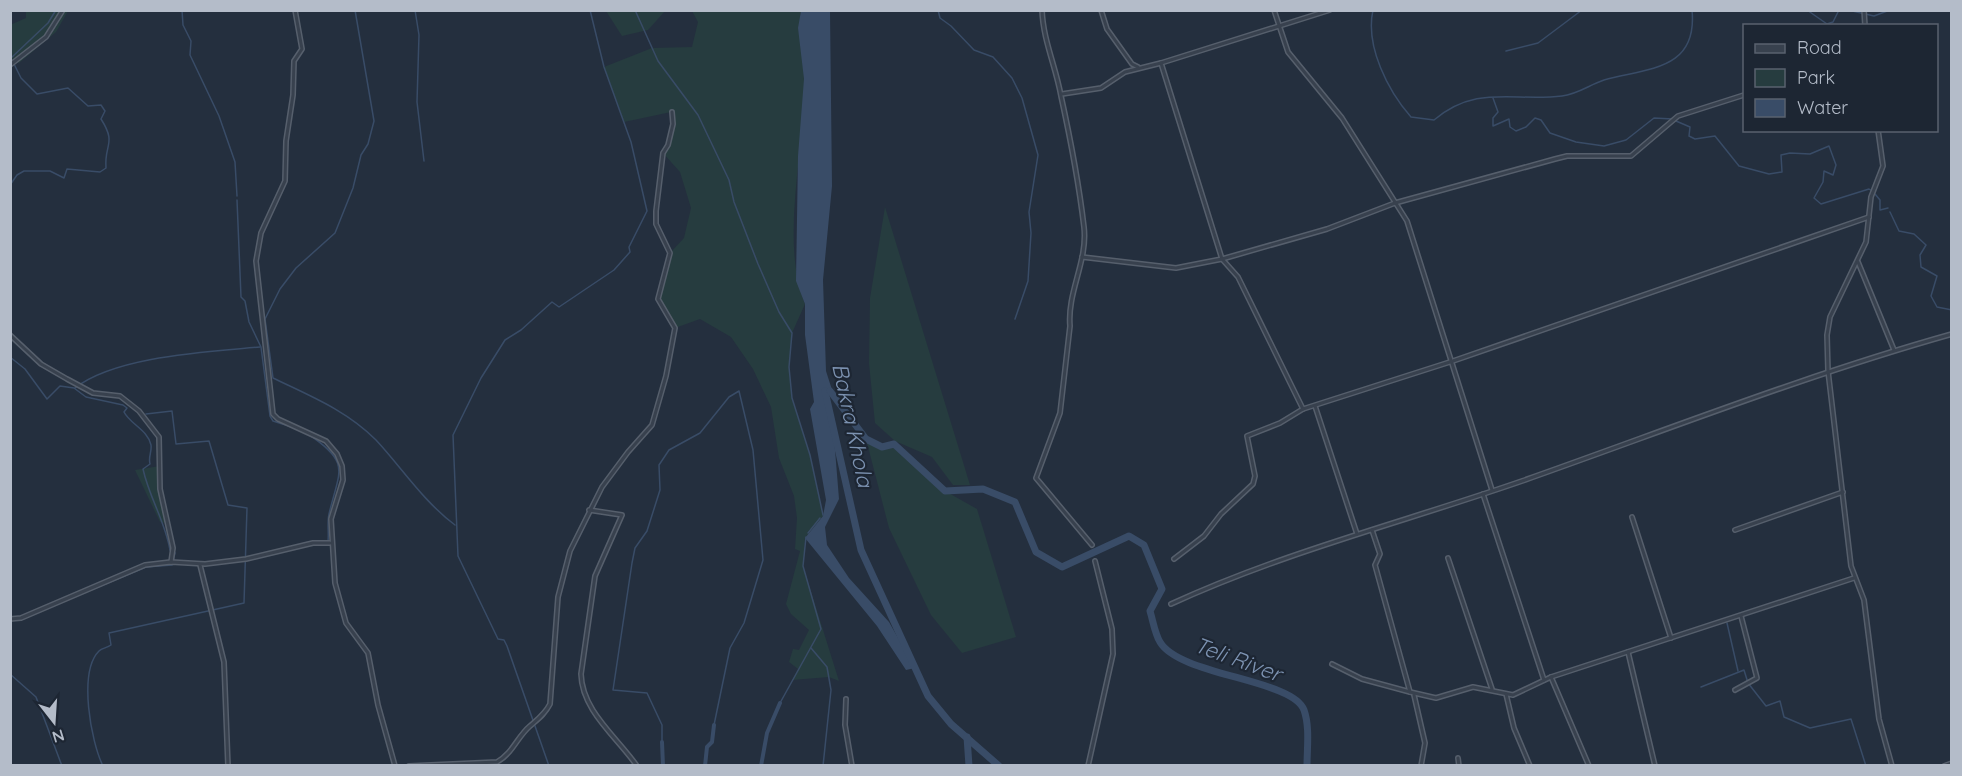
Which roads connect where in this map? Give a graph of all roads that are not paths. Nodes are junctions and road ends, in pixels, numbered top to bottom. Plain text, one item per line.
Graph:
1 (63, 10) edge
2 (295, 10) edge
3 (1042, 10) edge
4 (1101, 10) edge
5 (1274, 10) edge
6 (1330, 10) edge
7 (1277, 27) junction
8 (1161, 63) junction
9 (10, 65) edge
10 (1138, 67) junction
11 (1061, 95) junction
12 (1743, 95) edge
13 (672, 112) dead end
14 (1878, 132) edge
15 (1395, 203) junction
16 (1869, 218) junction
17 (1082, 257) junction
18 (1222, 259) junction
19 (1858, 262) junction
20 (1952, 334) edge
21 (10, 335) edge
22 (1894, 350) junction
23 (1453, 361) junction
24 (1828, 371) junction
25 (1315, 406) junction
26 (1304, 409) junction
27 (1492, 490) junction
28 (1843, 492) junction
29 (1483, 493) junction
30 (589, 510) junction
31 (1632, 517) dead end
32 (1372, 530) junction
33 (1735, 530) dead end
34 (1357, 534) junction
35 (330, 543) junction
36 (1092, 545) dead end
37 (1448, 558) dead end
38 (1174, 559) dead end
39 (1095, 561) dead end
40 (171, 562) junction
41 (200, 565) junction
42 (1854, 578) junction
43 (1171, 604) dead end
44 (1741, 616) junction
45 (10, 619) edge
46 (1671, 638) junction
47 (1628, 652) junction
48 (1332, 664) dead end
49 (1551, 677) junction
50 (1544, 680) junction
51 (1492, 689) junction
52 (1735, 690) dead end
53 (1412, 694) junction
54 (1506, 694) junction
55 (846, 699) dead end
56 (1458, 759) dead end
57 (1952, 763) edge
58 (228, 765) edge
59 (395, 765) edge
60 (409, 765) edge
61 (638, 765) edge
62 (852, 765) edge
63 (1088, 765) edge
64 (1421, 765) edge
65 (1459, 765) edge
66 (1530, 765) edge
67 (1589, 765) edge
68 (1655, 765) edge
69 (1892, 765) edge
70 (1944, 765) edge

1 - 9 street
2 - 35 street
3 - 11 street
4 - 10 street
5 - 7 street
6 - 7 street
7 - 8 street
7 - 15 street
8 - 10 street
8 - 18 street
10 - 11 street
11 - 17 street
12 - 15 street
13 - 30 street
14 - 16 street
15 - 18 street
15 - 23 street
16 - 19 street
16 - 23 street
17 - 18 street
17 - 36 street
18 - 26 street
19 - 22 street
19 - 24 street
20 - 22 street
21 - 40 street
22 - 24 street
23 - 25 street
23 - 27 street
24 - 27 street
24 - 28 street
25 - 26 street
25 - 34 street
26 - 38 street
27 - 29 street
28 - 33 street
28 - 42 street
29 - 32 street
29 - 50 street
30 - 60 street
30 - 61 street
31 - 46 street
32 - 34 street
32 - 53 street
34 - 43 street
35 - 41 street
35 - 59 street
37 - 51 street
39 - 63 street
40 - 41 street
40 - 45 street
41 - 58 street
42 - 44 street
42 - 69 street
44 - 46 street
44 - 52 street
46 - 47 street
47 - 49 street
47 - 68 street
48 - 53 street
49 - 50 street
49 - 67 street
50 - 54 street
51 - 53 street
51 - 54 street
53 - 64 street
54 - 66 street
55 - 62 street
56 - 65 street
57 - 70 street

